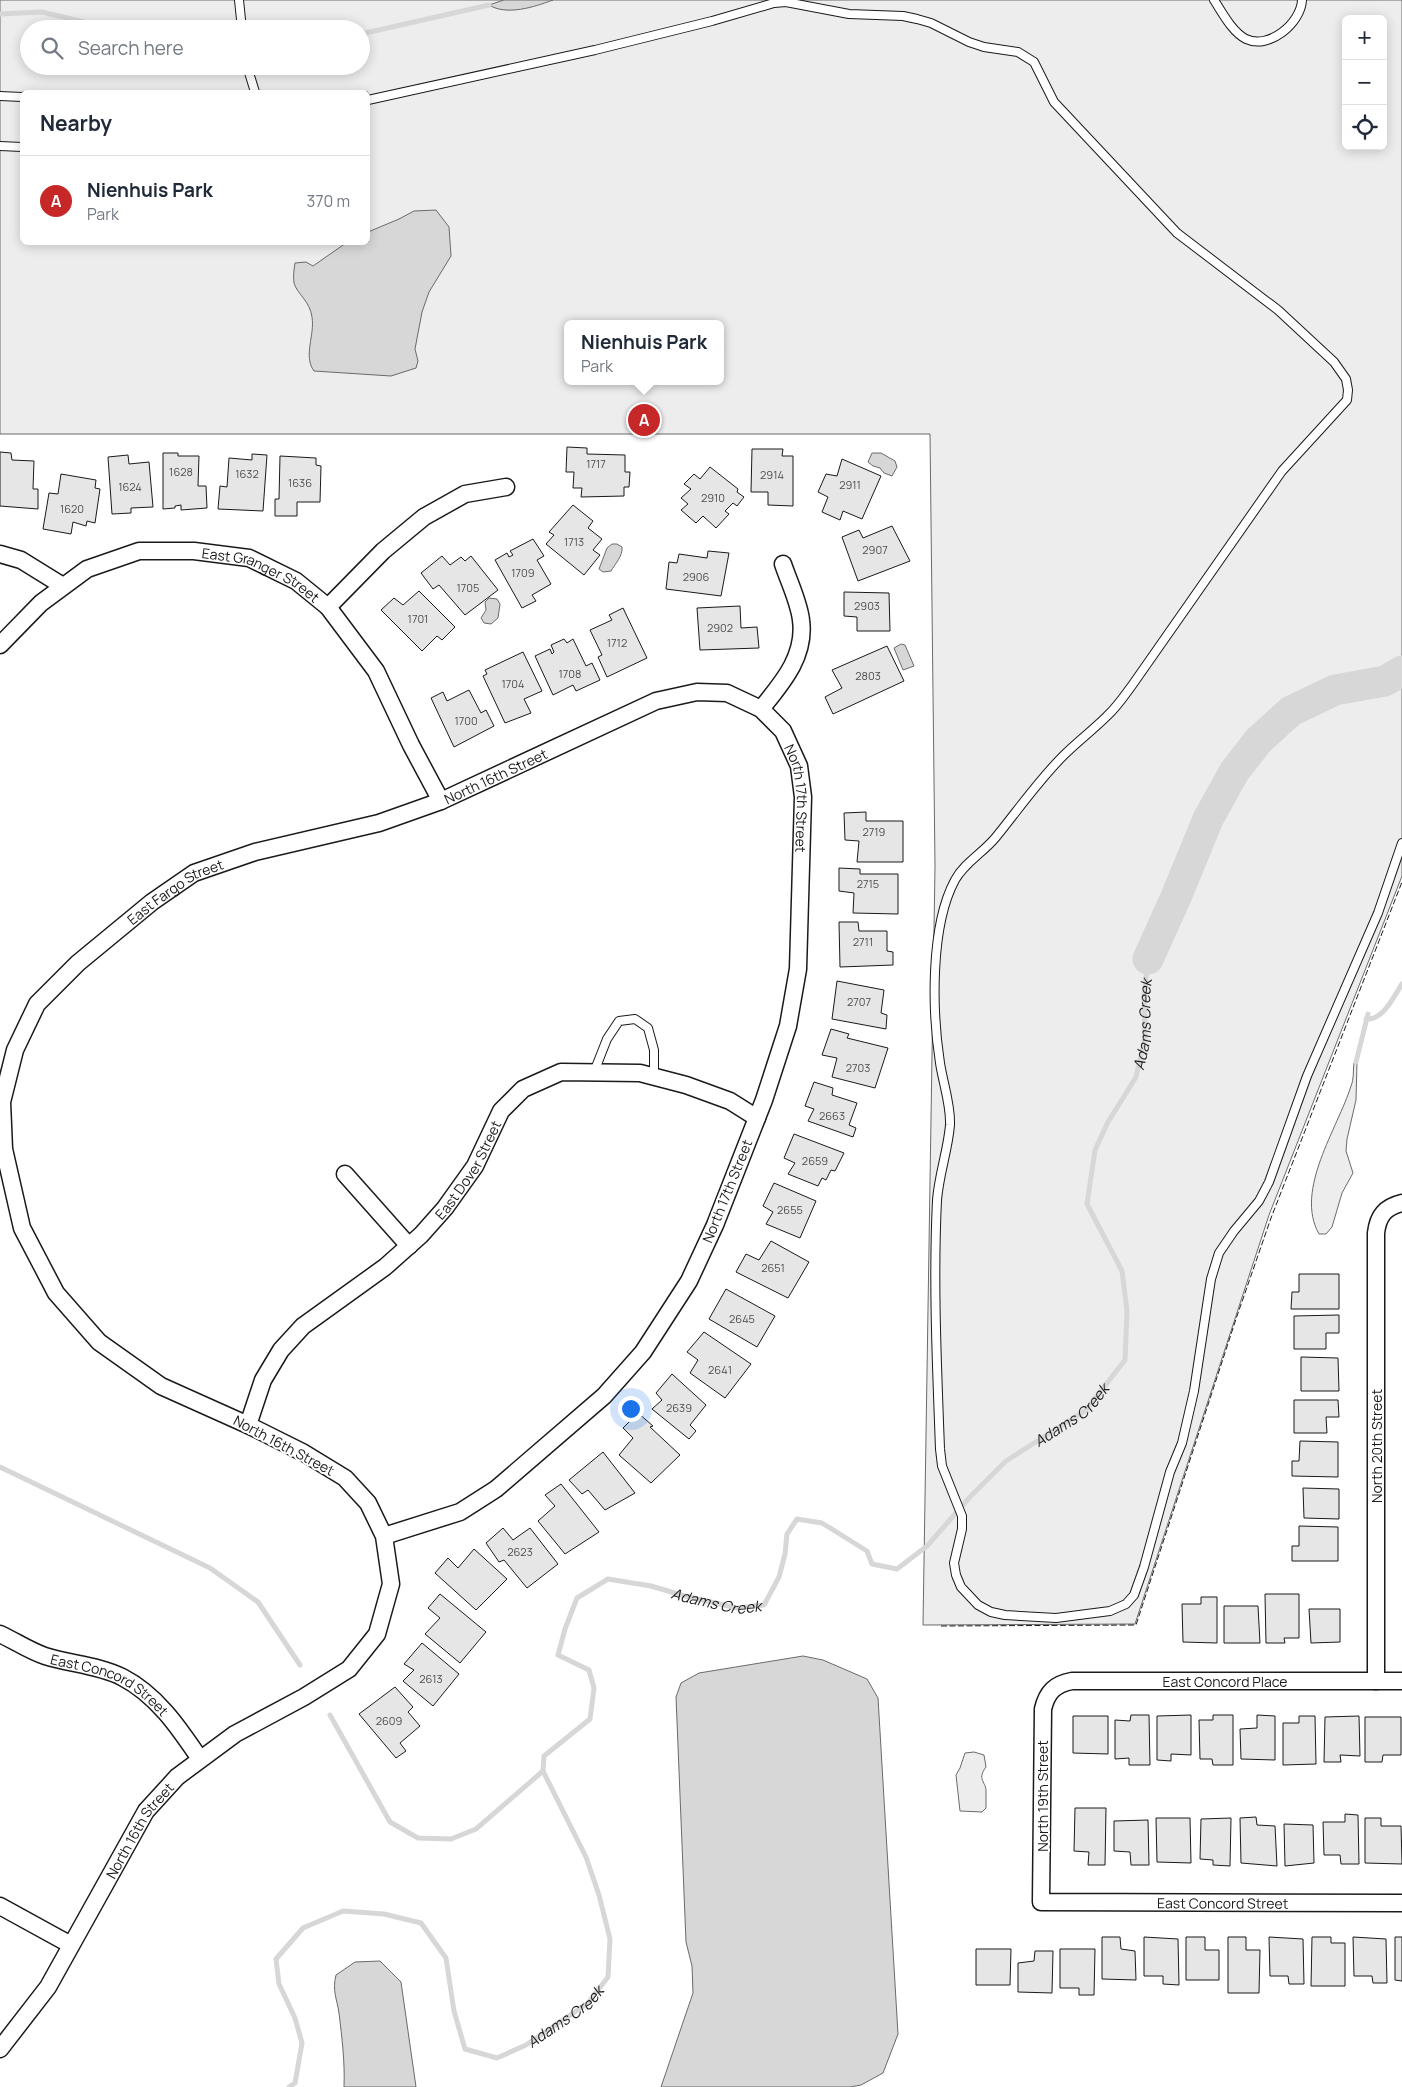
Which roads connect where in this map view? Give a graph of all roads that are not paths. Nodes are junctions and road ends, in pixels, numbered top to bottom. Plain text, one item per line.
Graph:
1 (239, 0) edge
2 (1214, 0) edge
3 (1302, 0) edge
4 (241, 20) edge
5 (249, 75) edge
6 (253, 90) edge
7 (0, 96) edge
8 (20, 97) edge
9 (370, 100) edge
10 (0, 146) edge
11 (20, 147) edge
12 (506, 486) dead end
13 (0, 554) edge
14 (783, 564) dead end
15 (63, 586) junction
16 (328, 607) junction
17 (2, 639) edge
18 (761, 709) junction
19 (441, 801) junction
20 (1402, 842) edge
21 (594, 1072) junction
22 (654, 1076) junction
23 (2, 1102) joint
24 (757, 1118) junction
25 (345, 1174) dead end
26 (1402, 1203) edge
27 (408, 1246) junction
28 (248, 1425) junction
29 (384, 1536) junction
30 (0, 1634) edge
31 (1376, 1681) junction
32 (1402, 1681) edge
33 (1050, 1691) joint
34 (200, 1759) junction
35 (1042, 1902) joint
36 (1402, 1902) edge
37 (0, 1906) edge
38 (71, 1945) junction
39 (0, 2049) edge

1 - 4 lane
2 - 3 lane
5 - 6 lane
7 - 8 lane
9 - 20 lane
10 - 11 lane
12 - 16 street, East Granger Street
13 - 15 street
14 - 18 street
15 - 16 street, East Granger Street
15 - 17 street, East Granger Street
16 - 19 street, North 16th Street
18 - 19 street, North 16th Street
18 - 24 street, North 17th Street
19 - 23 street, East Fargo Street
21 - 22 street, East Dover Street
21 - 22 lane
21 - 27 street, East Dover Street
22 - 24 street, East Dover Street
23 - 28 street, North 16th Street
24 - 29 street, North 17th Street
25 - 27 street
26 - 31 street, North 20th Street
27 - 28 street, East Dover Street
28 - 29 street, North 16th Street
29 - 34 street, North 16th Street
30 - 34 street, East Concord Street
31 - 32 street, East Concord Place
31 - 33 street, East Concord Place
33 - 35 street, North 19th Street
34 - 38 street, North 16th Street
35 - 36 street, East Concord Street
37 - 38 street
38 - 39 street, North 16th Street

